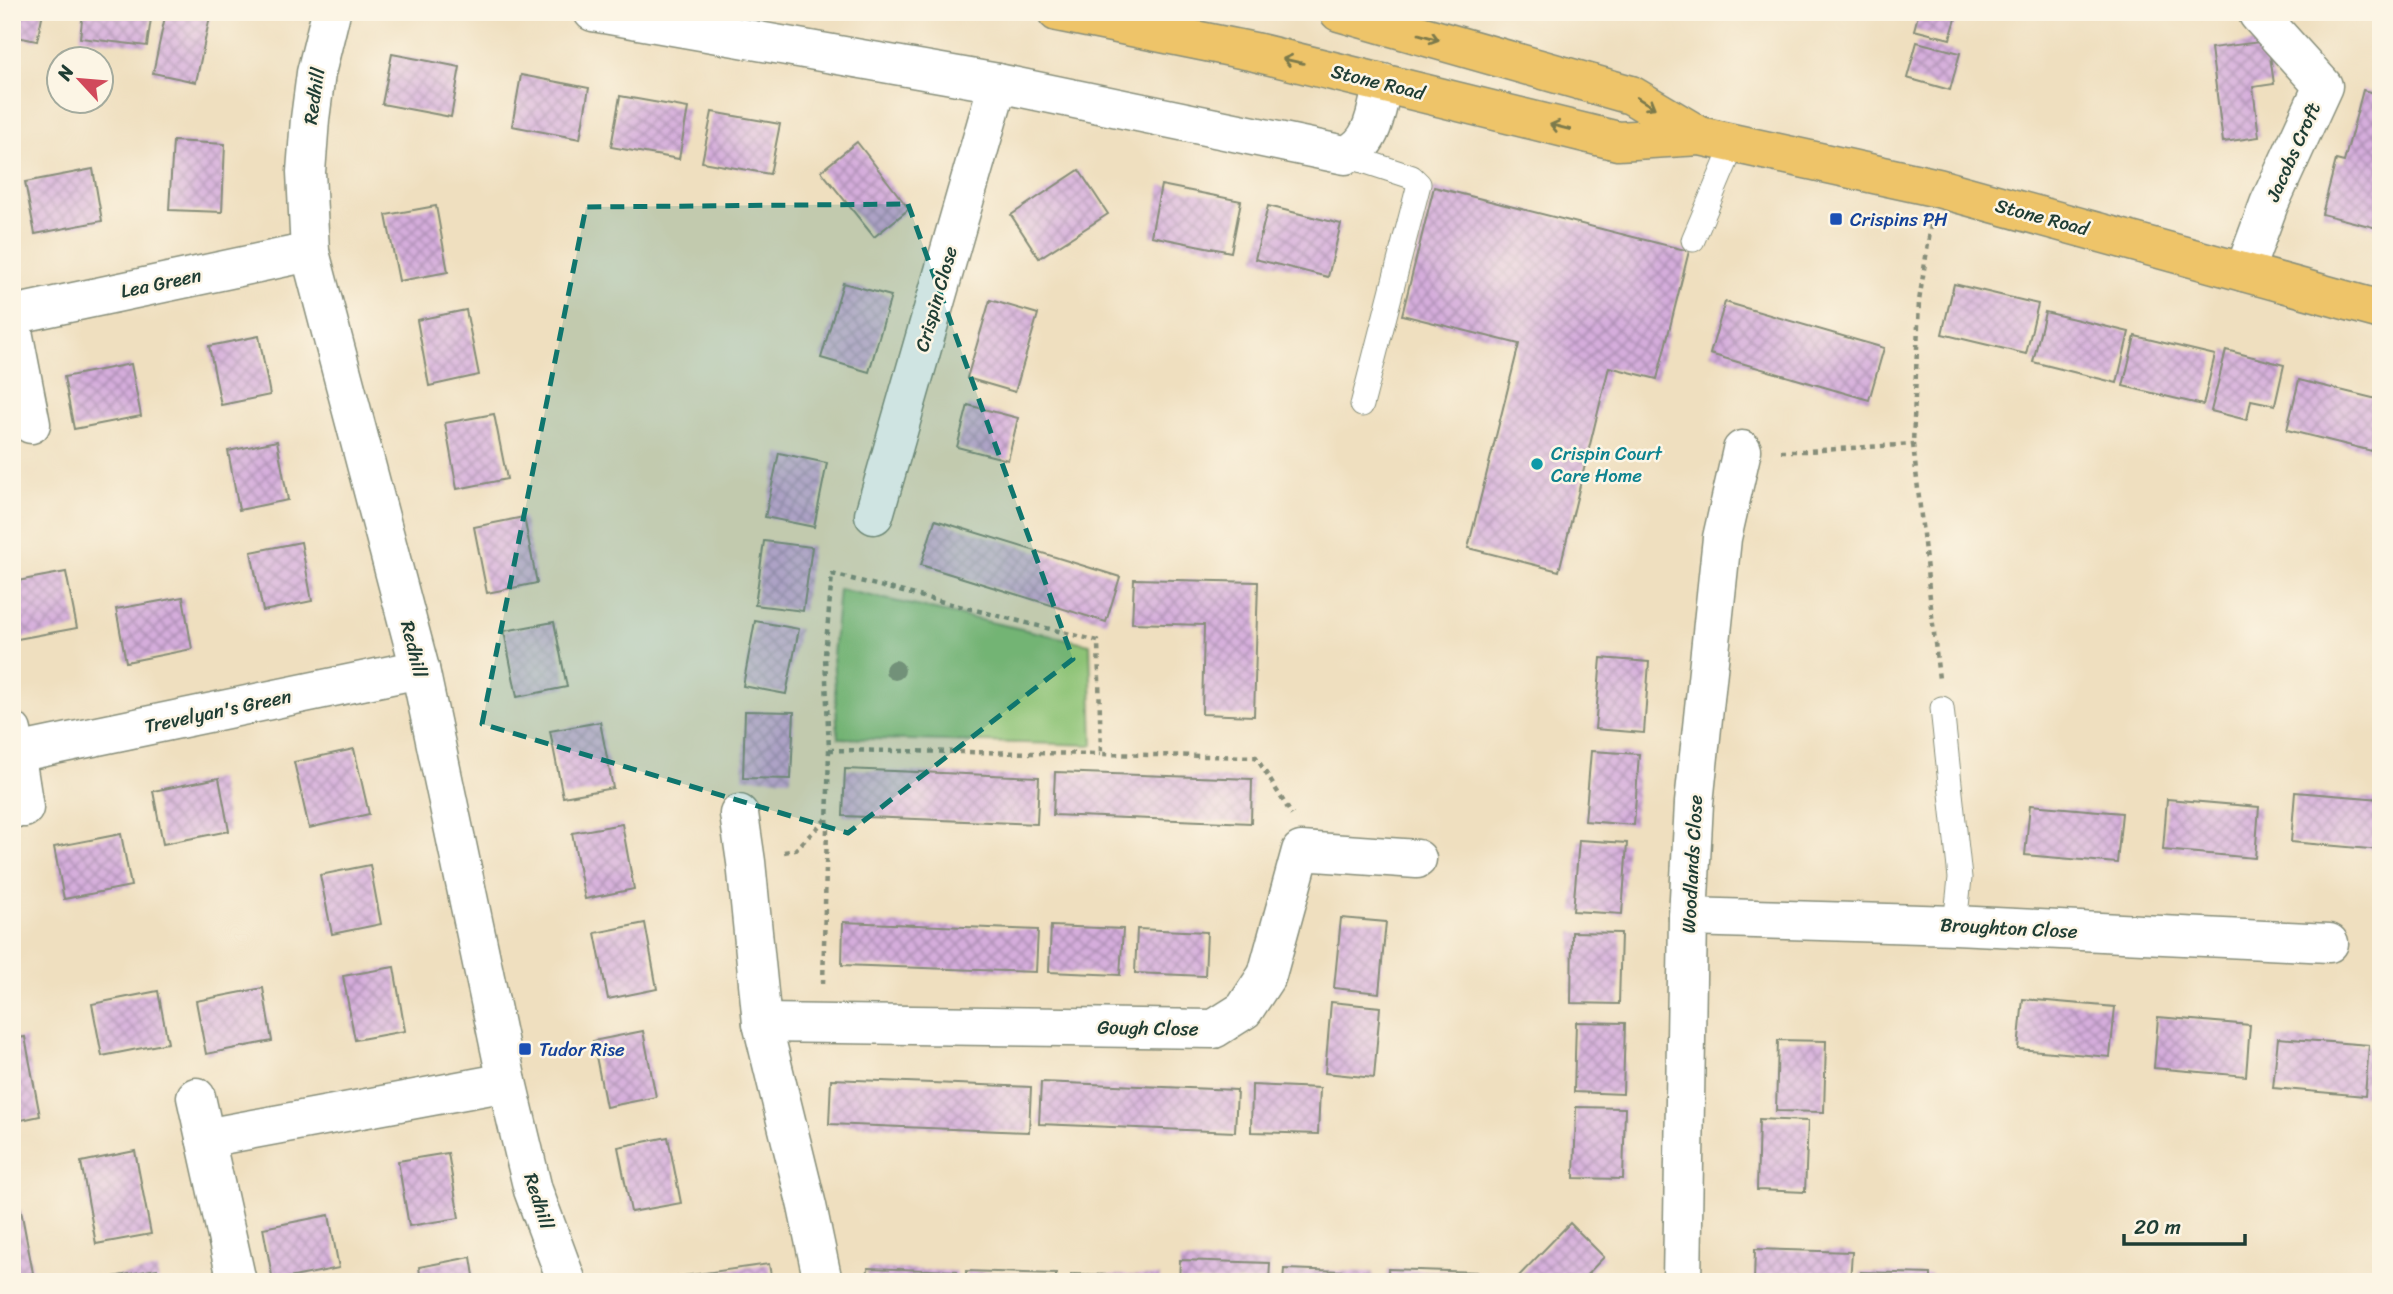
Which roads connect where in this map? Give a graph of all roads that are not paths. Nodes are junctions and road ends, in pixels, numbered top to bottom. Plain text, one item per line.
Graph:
1 (331, 12) edge
2 (593, 12) edge
3 (1057, 12) edge
4 (1339, 12) edge
5 (2259, 12) edge
6 (1171, 23) edge
7 (998, 83) junction
8 (1383, 83) junction
9 (1717, 139) junction
10 (1345, 155) junction
11 (1693, 240) dead end
12 (310, 252) junction
13 (2244, 272) junction
14 (2381, 310) edge
15 (12, 315) edge
16 (12, 326) edge
17 (1362, 405) dead end
18 (31, 424) dead end
19 (1742, 450) road end
20 (874, 515) dead end
21 (420, 669) junction
22 (1942, 708) road end
23 (14, 742) edge
24 (24, 808) dead end
25 (738, 814) dead end
26 (1416, 859) dead end
27 (1688, 917) junction
28 (1955, 926) junction
29 (2329, 943) dead end
30 (762, 1023) junction
31 (507, 1082) junction
32 (196, 1097) dead end
33 (205, 1138) junction
34 (237, 1282) edge
35 (567, 1282) edge
36 (823, 1282) edge
37 (1682, 1282) edge

1 - 12 street, Redhill
2 - 7 street
3 - 6 highway, Stone Road
4 -> 9 highway, Stone Road
5 - 13 street, Jacobs Croft
8 -> 6 highway, Stone Road
7 - 10 street
7 - 20 street, Crispin Close
9 -> 8 highway, Stone Road
8 - 10 street
9 - 11 lane
9 - 13 highway, Stone Road
10 - 17 lane
12 - 15 street, Lea Green
12 - 21 street, Redhill
13 - 14 highway, Stone Road
16 - 18 street
19 - 27 street, Woodlands Close
21 - 23 street, Trevelyan's Green
21 - 31 street, Redhill
22 - 28 lane
23 - 24 street, Trevelyan's Green
25 - 30 street
26 - 30 street, Gough Close
27 - 28 street, Broughton Close
27 - 37 street, Woodlands Close
28 - 29 street, Broughton Close
30 - 36 street
31 - 33 street
31 - 35 street, Redhill
32 - 33 street
33 - 34 street

